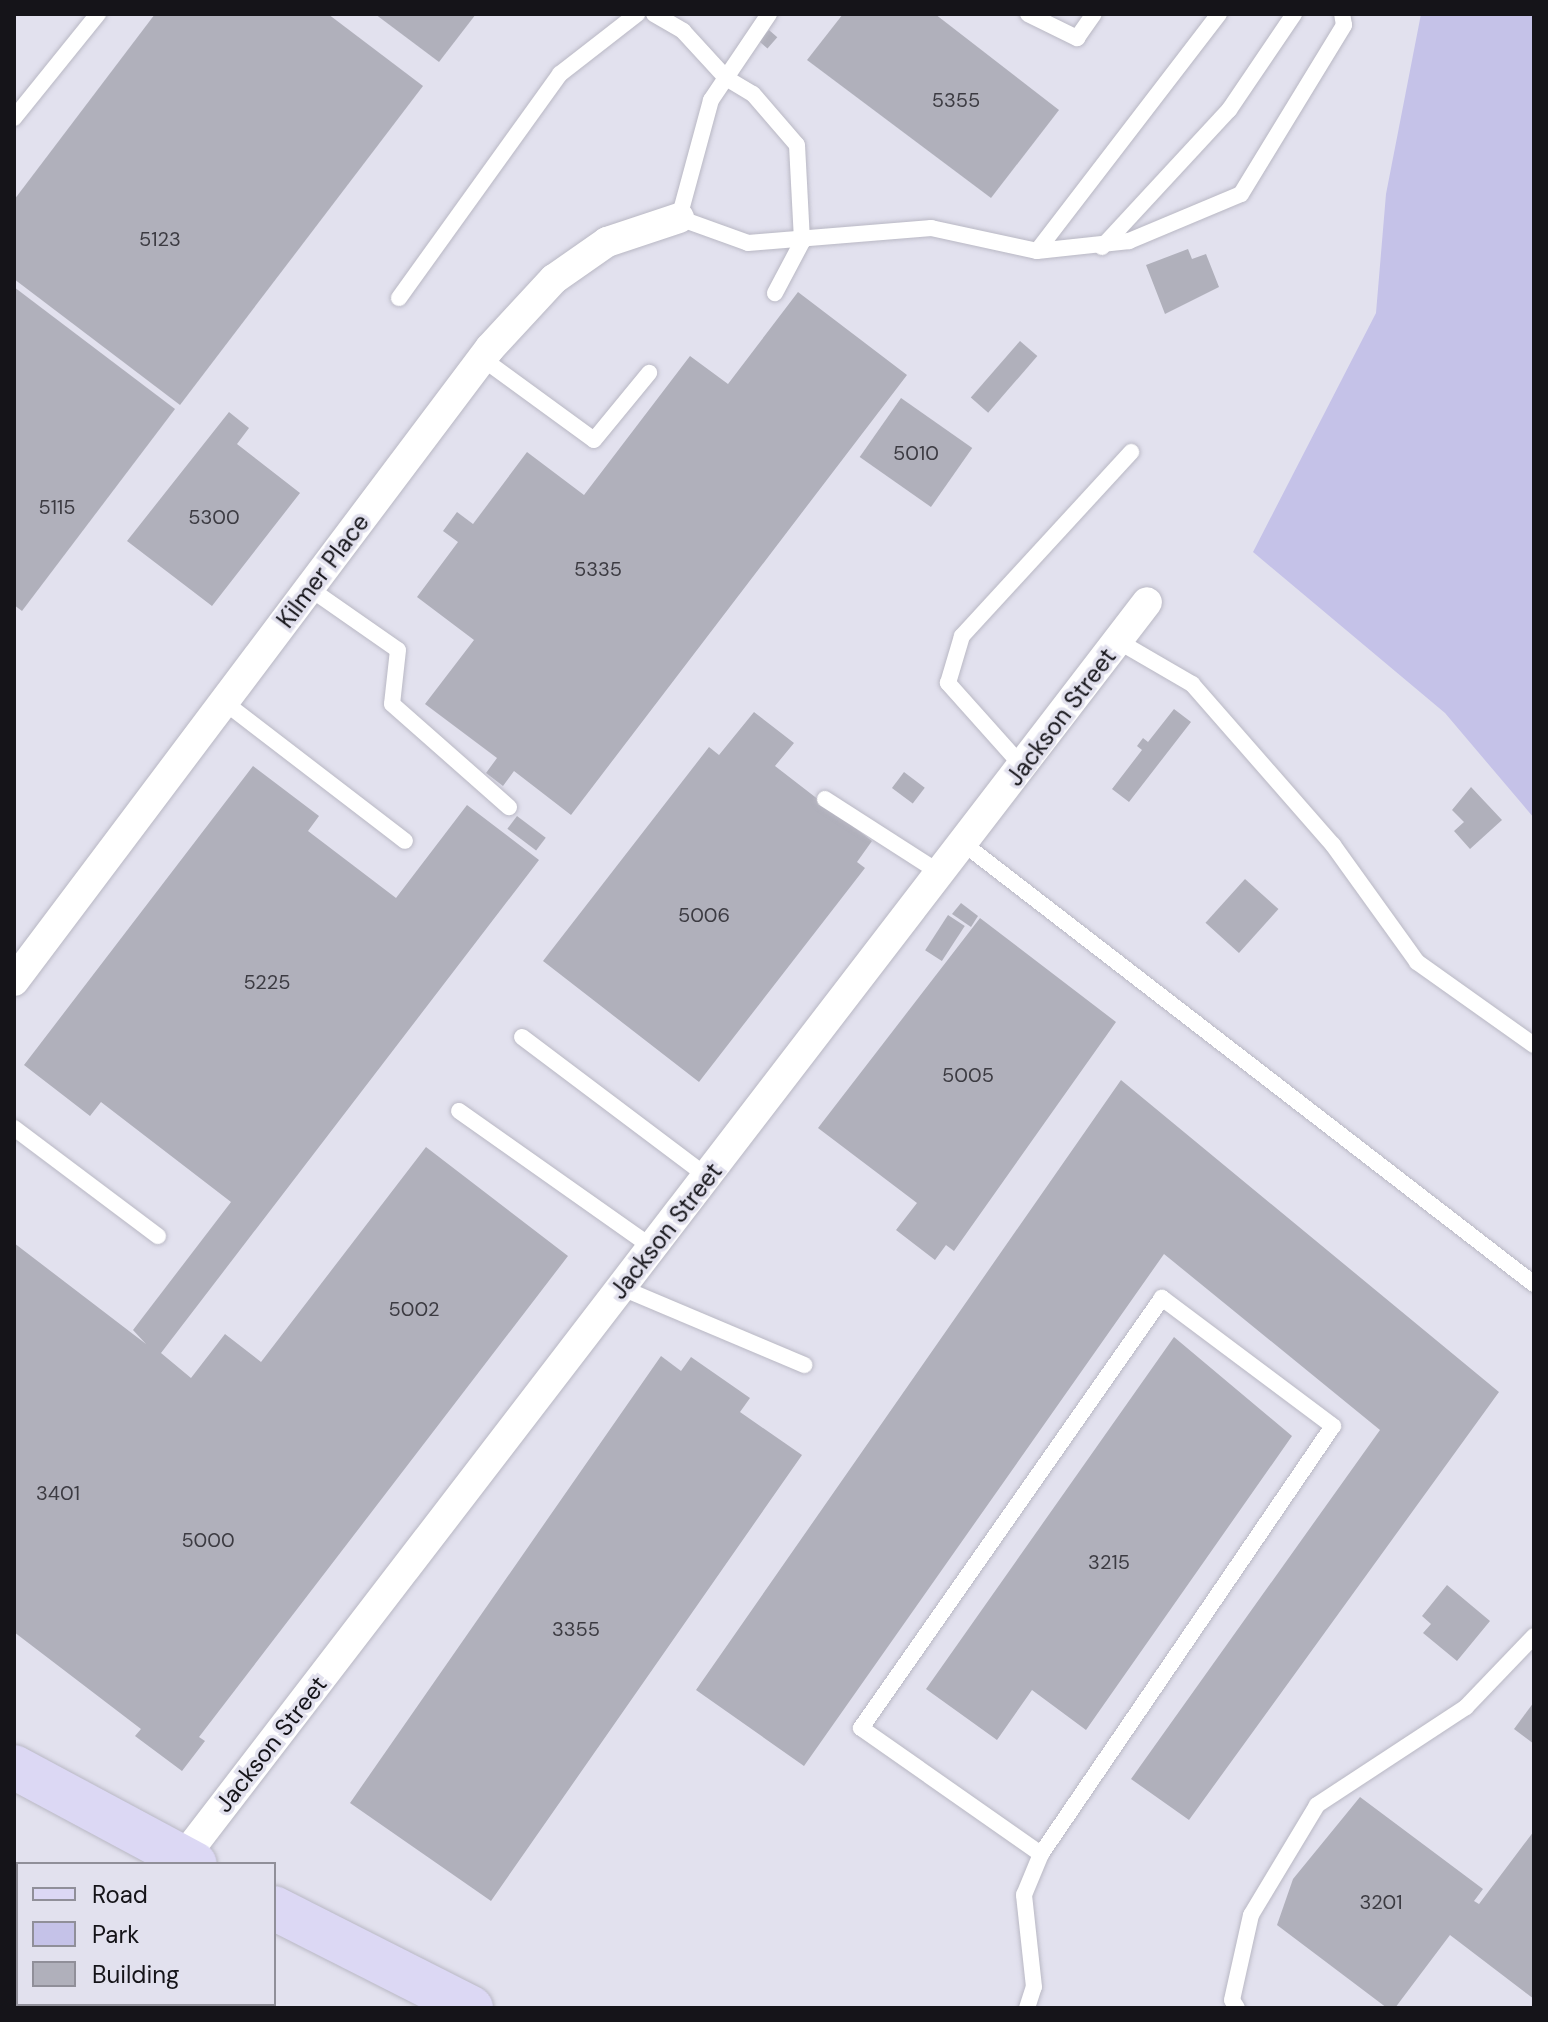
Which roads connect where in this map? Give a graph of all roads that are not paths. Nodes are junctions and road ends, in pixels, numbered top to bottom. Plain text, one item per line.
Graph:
1 (98, 14) edge
2 (637, 14) edge
3 (654, 14) edge
4 (769, 14) edge
5 (1028, 14) edge
6 (1094, 14) edge
7 (1219, 14) edge
8 (1294, 14) edge
9 (1342, 14) edge
10 (726, 78) junction
11 (14, 118) edge
12 (679, 218) junction
13 (802, 242) junction
14 (1101, 247) junction
15 (1037, 251) junction
16 (775, 293) dead end
17 (399, 298) dead end
18 (483, 359) junction
19 (649, 373) dead end
20 (1131, 452) dead end
21 (309, 588) junction
22 (1147, 602) dead end
23 (1118, 641) junction
24 (224, 702) junction
25 (1023, 767) junction
26 (825, 799) dead end
27 (509, 807) dead end
28 (405, 841) dead end
29 (964, 844) junction
30 (942, 874) junction
31 (14, 981) edge
32 (522, 1037) dead end
33 (1534, 1045) edge
34 (459, 1111) dead end
35 (14, 1128) edge
36 (708, 1177) junction
37 (158, 1236) dead end
38 (653, 1248) junction
39 (1534, 1284) edge
40 (622, 1288) junction
41 (804, 1365) dead end
42 (1534, 1636) edge
43 (14, 1767) edge
44 (1041, 1854) junction
45 (189, 1861) edge
46 (276, 1909) edge
47 (471, 2008) edge
48 (1027, 2008) edge
49 (1237, 2008) edge

1 - 11 lane
2 - 17 lane
3 - 10 lane
4 - 10 lane
5 - 6 lane
7 - 15 lane
8 - 14 lane
9 - 14 lane
10 - 12 lane
10 - 13 lane
12 - 13 lane
12 - 18 street, Kilmer Place
13 - 15 lane
13 - 16 lane
14 - 15 lane
18 - 19 lane
18 - 21 street, Kilmer Place
20 - 25 lane
21 - 24 street, Kilmer Place
21 - 27 lane
22 - 23 street, Jackson Street
23 - 25 street, Jackson Street
23 - 33 lane
24 - 28 lane
24 - 31 street, Kilmer Place
25 - 29 street, Jackson Street
26 - 30 lane
29 - 30 street, Jackson Street
29 - 39 lane
30 - 36 street, Jackson Street
32 - 36 lane
34 - 38 lane
35 - 37 lane
36 - 38 street, Jackson Street
38 - 40 street, Jackson Street
40 - 41 lane
40 - 45 street, Jackson Street
42 - 49 lane
43 - 45 street
44 - 44 lane
44 - 48 lane
46 - 47 street

